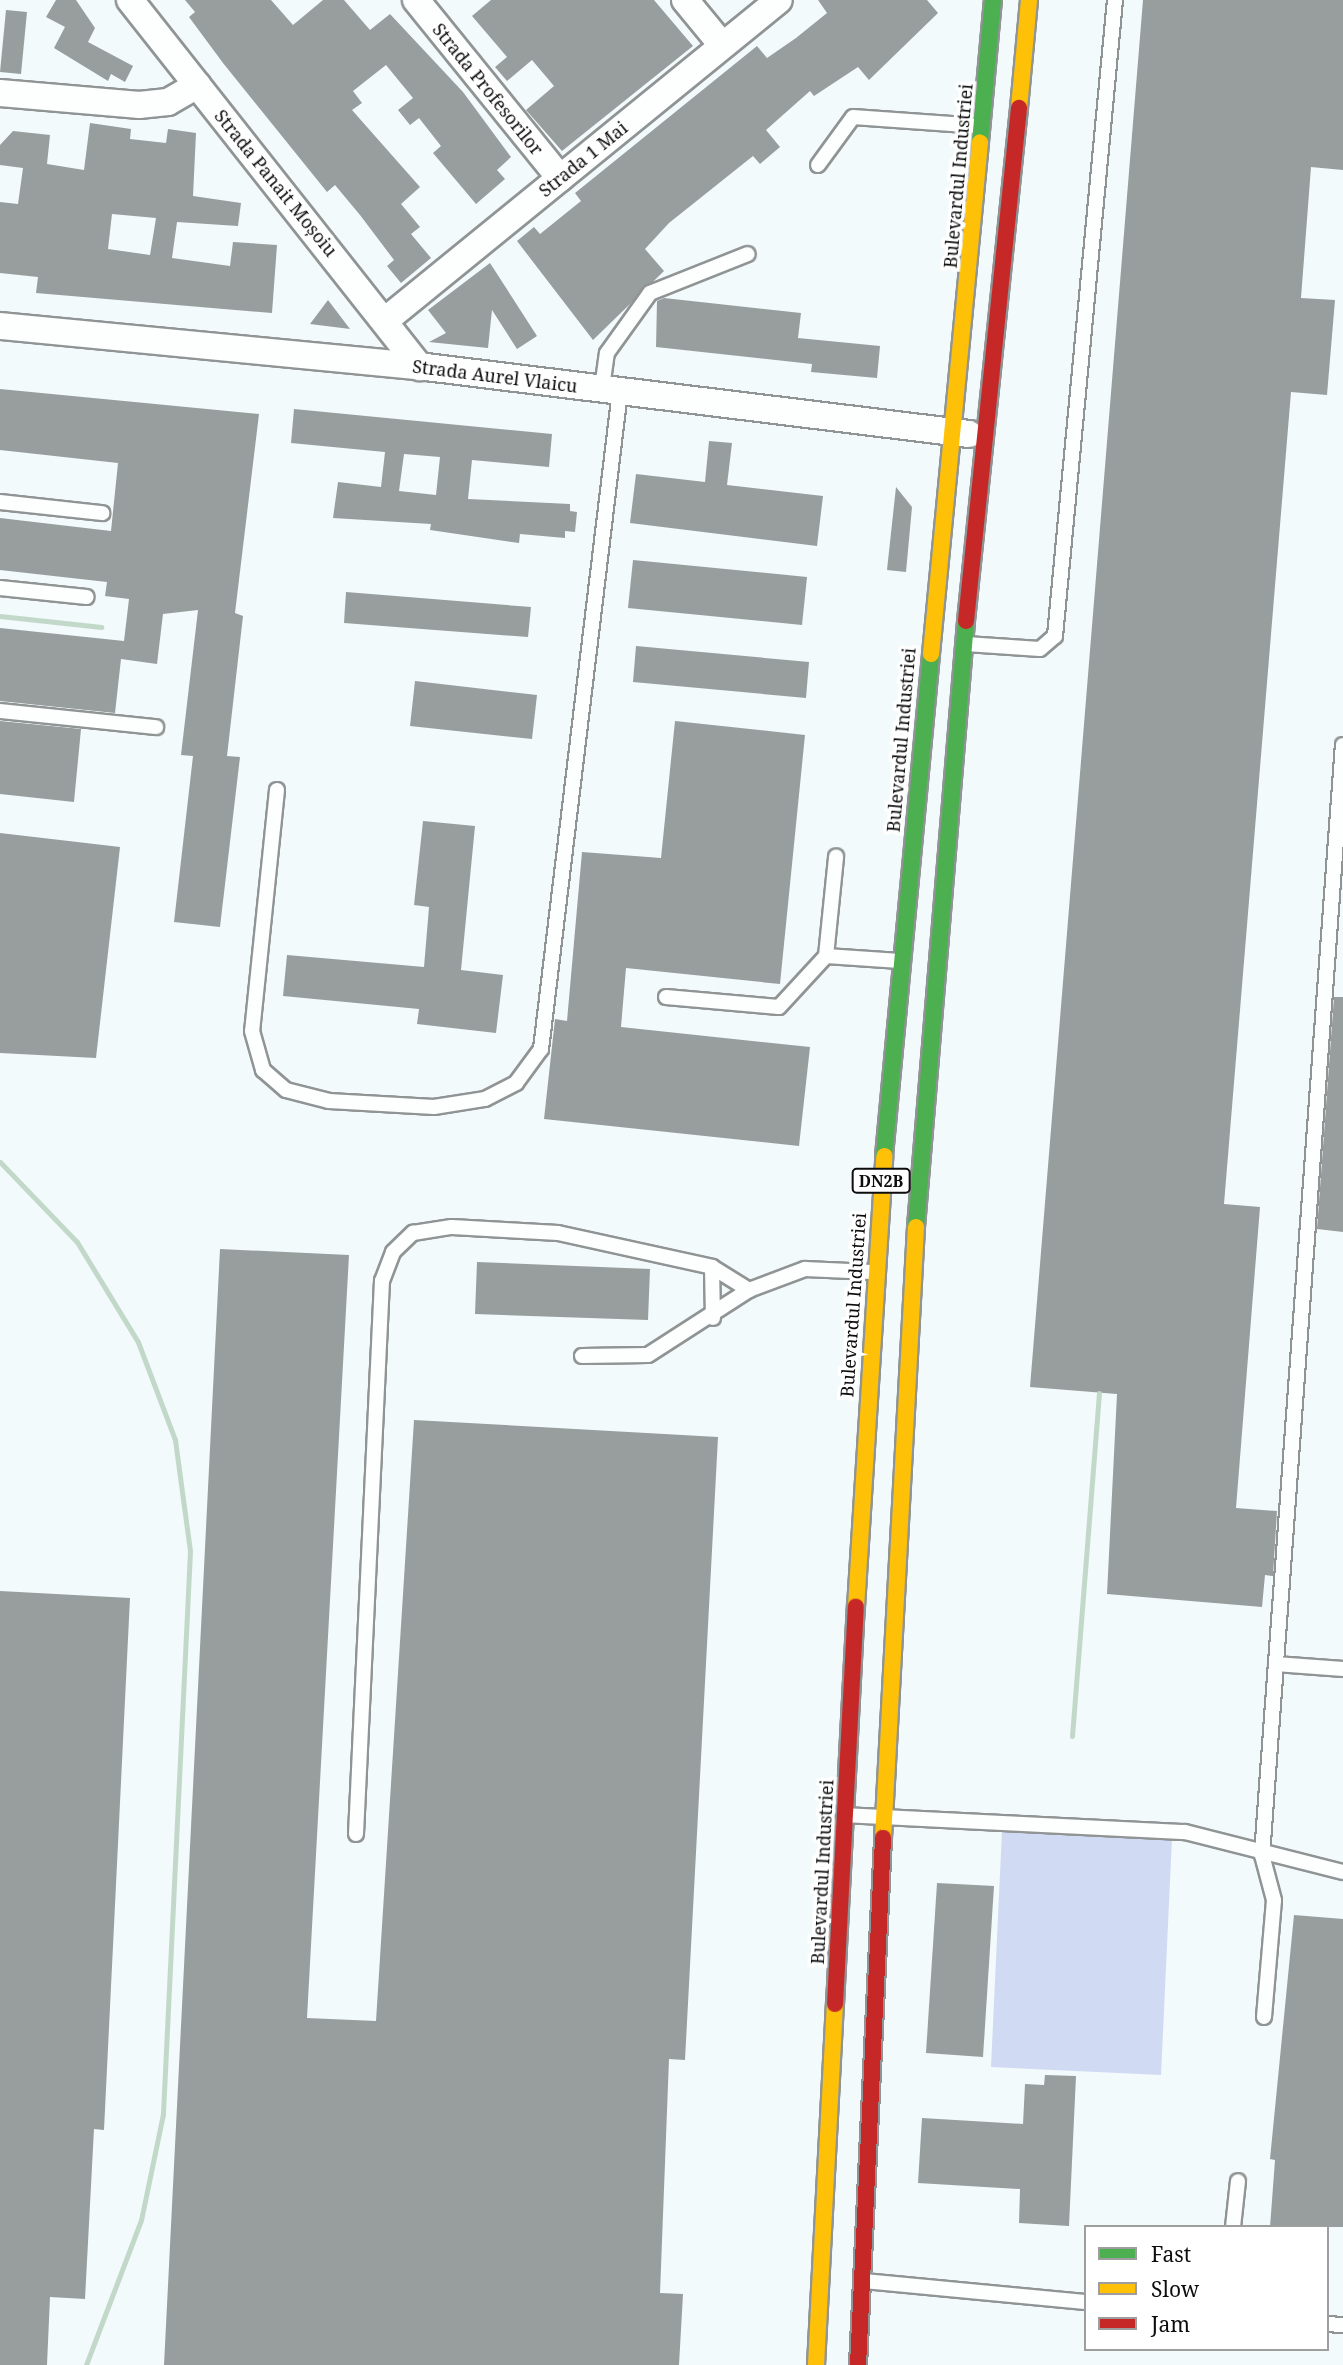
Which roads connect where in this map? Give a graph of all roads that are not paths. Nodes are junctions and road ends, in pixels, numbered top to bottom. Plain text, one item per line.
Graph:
1 (130, 0) edge
2 (416, 0) edge
3 (685, 0) edge
4 (779, 0) edge
5 (993, 0) edge
6 (1029, 0) edge
7 (1115, 0) edge
8 (722, 45) junction
9 (197, 85) junction
10 (0, 93) edge
11 (982, 127) junction
12 (818, 165) dead end
13 (560, 178) junction
14 (748, 254) dead end
15 (387, 319) junction
16 (0, 326) edge
17 (420, 367) junction
18 (611, 390) junction
19 (952, 432) junction
20 (989, 436) junction
21 (0, 502) edge
22 (102, 513) dead end
23 (0, 588) edge
24 (88, 597) dead end
25 (963, 643) junction
26 (0, 711) edge
27 (156, 727) dead end
28 (1343, 746) edge
29 (277, 790) dead end
30 (836, 857) dead end
31 (826, 956) junction
32 (900, 961) junction
33 (666, 997) dead end
34 (712, 1267) junction
35 (873, 1273) junction
36 (749, 1290) junction
37 (713, 1318) junction
38 (582, 1356) dead end
39 (1276, 1664) junction
40 (1343, 1669) edge
41 (844, 1814) junction
42 (882, 1816) junction
43 (356, 1834) dead end
44 (1262, 1855) junction
45 (1343, 1872) edge
46 (1264, 2017) dead end
47 (1238, 2181) dead end
48 (1233, 2225) edge
49 (820, 2275) junction
50 (861, 2281) junction
51 (1084, 2302) edge
52 (816, 2365) edge
53 (858, 2365) edge

1 - 9 street, Strada Panait Moșoiu
2 - 13 street, Strada Profesorilor
3 - 8 street
4 - 8 street, Strada 1 Mai
5 - 11 main road, Bulevardul Industriei / DN2B
6 - 20 main road, DN2B
7 - 25 lane
8 - 13 street, Strada 1 Mai
9 - 10 street
9 - 15 street, Strada Panait Moșoiu
11 - 12 lane
11 - 19 main road, Bulevardul Industriei / DN2B
13 - 15 street, Strada 1 Mai
14 - 18 lane
15 - 17 street, Strada Panait Moșoiu
16 - 17 street, Strada Aurel Vlaicu
17 - 18 street, Strada Aurel Vlaicu
18 - 19 street, Strada Aurel Vlaicu
18 - 29 lane
19 - 20 street, Strada Aurel Vlaicu
19 - 32 main road, Bulevardul Industriei / DN2B
20 - 25 main road, DN2B
21 - 22 lane
23 - 24 lane
25 - 42 main road, DN2B
26 - 27 lane
28 - 39 lane
30 - 31 lane
31 - 32 lane
31 - 33 lane
32 - 35 main road, Bulevardul Industriei / DN2B
34 - 36 lane
34 - 37 lane
34 - 43 lane
35 - 36 lane
35 - 41 main road, Bulevardul Industriei / DN2B
36 - 37 lane
37 - 38 lane
39 - 40 lane
39 - 44 lane
41 - 42 lane
41 - 49 main road, Bulevardul Industriei / DN2B
42 - 44 lane
42 - 50 main road, DN2B
44 - 45 lane
44 - 46 lane
47 - 48 lane
49 - 50 street
49 - 52 main road, Bulevardul Industriei / DN2B
50 - 51 lane
50 - 53 main road, DN2B

